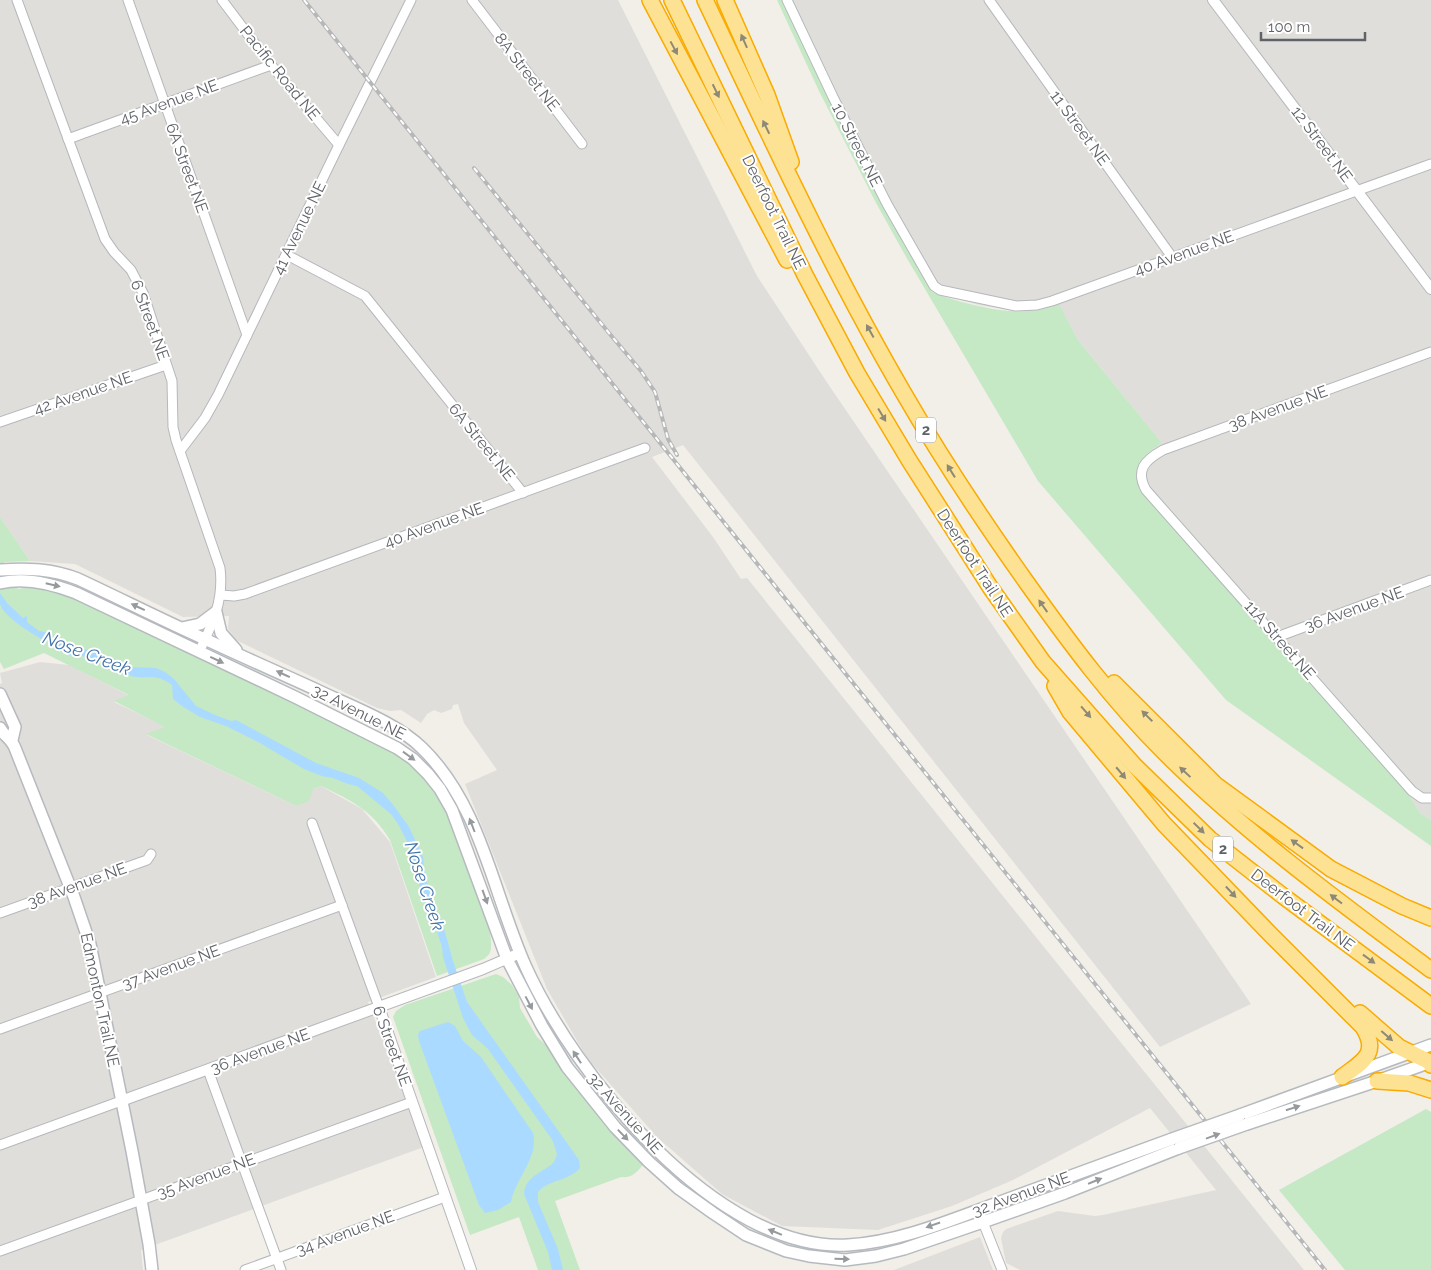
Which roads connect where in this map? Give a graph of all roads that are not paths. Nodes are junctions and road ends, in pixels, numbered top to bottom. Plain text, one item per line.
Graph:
1 (17, 0) edge
2 (128, 0) edge
3 (222, 0) edge
4 (411, 0) edge
5 (472, 0) edge
6 (672, 0) edge
7 (705, 0) edge
8 (725, 0) edge
9 (787, 0) edge
10 (988, 0) edge
11 (1213, 0) edge
12 (650, 2) edge
13 (271, 65) junction
14 (164, 104) junction
15 (68, 139) junction
16 (582, 144) dead end
17 (339, 145) junction
18 (1431, 164) edge
19 (1357, 191) junction
20 (802, 202) junction
21 (287, 255) junction
22 (1172, 256) junction
23 (934, 286) joint
24 (1431, 289) edge
25 (247, 336) junction
26 (1431, 352) edge
27 (166, 364) junction
28 (857, 373) junction
29 (0, 422) edge
30 (645, 448) dead end
31 (180, 451) junction
32 (1140, 480) joint
33 (523, 493) junction
34 (0, 570) edge
35 (1431, 580) edge
36 (2, 582) edge
37 (221, 595) junction
38 (216, 612) junction
39 (182, 628) junction
40 (1277, 637) junction
41 (205, 640) junction
42 (1071, 645) junction
43 (199, 652) junction
44 (243, 656) junction
45 (1043, 662) junction
46 (0, 694) edge
47 (0, 728) edge
48 (12, 740) junction
49 (1427, 798) edge
50 (312, 823) dead end
51 (152, 854) dead end
52 (71, 888) junction
53 (342, 905) junction
54 (0, 913) edge
55 (1431, 918) edge
56 (1271, 935) junction
57 (520, 953) junction
58 (507, 959) junction
59 (1431, 970) edge
60 (100, 993) junction
61 (1431, 1006) edge
62 (378, 1008) junction
63 (0, 1029) edge
64 (1431, 1046) edge
65 (1408, 1052) junction
66 (1431, 1063) edge
67 (208, 1070) junction
68 (1342, 1078) junction
69 (1377, 1081) junction
70 (1431, 1090) edge
71 (121, 1101) junction
72 (412, 1102) junction
73 (1243, 1119) junction
74 (1176, 1143) junction
75 (0, 1145) edge
76 (242, 1163) junction
77 (445, 1198) junction
78 (141, 1200) junction
79 (979, 1210) junction
80 (983, 1222) junction
81 (0, 1251) edge
82 (277, 1258) junction
83 (152, 1270) edge
84 (245, 1270) edge
85 (281, 1270) edge
86 (471, 1270) edge
87 (1002, 1270) edge

1 - 15 street, 6 Street NE
2 - 14 street, 6A Street NE
3 - 13 street, Pacific Road NE
4 - 17 street, 41 Avenue NE
5 - 16 street, 8A Street NE
6 -> 28 highway, Deerfoot Trail NE / 2
20 -> 7 highway, Deerfoot Trail NE / 2
20 -> 8 highway
9 - 23 street, 10 Street NE
10 - 22 street, 11 Street NE
11 - 19 street, 12 Street NE
12 -> 28 highway
13 - 14 street, 45 Avenue NE
13 - 17 street, Pacific Road NE
14 - 15 street, 45 Avenue NE
14 - 25 street, 6A Street NE
15 - 27 street, 6 Street NE
17 - 21 street, 41 Avenue NE
18 - 19 street, 40 Avenue NE
19 - 22 street, 40 Avenue NE
19 - 24 street, 12 Street NE
42 -> 20 highway, Deerfoot Trail NE / 2
21 - 25 street, 41 Avenue NE
21 - 33 street, 6A Street NE
22 - 23 street, 40 Avenue NE
25 - 31 street, 41 Avenue NE
26 - 32 street, 38 Avenue NE
27 - 29 street, 42 Avenue NE
27 - 31 street, 6 Street NE
28 -> 45 highway, Deerfoot Trail NE / 2
30 - 33 street, 40 Avenue NE
31 - 37 street, 6 Street NE
32 - 40 street, 11A Street NE
33 - 37 street, 40 Avenue NE
39 -> 34 main road, 32 Avenue NE
35 - 40 street, 36 Avenue NE
36 -> 43 main road, 32 Avenue NE
37 - 38 street, 6 Street NE
38 - 39 main road
38 - 41 street, 6 Street NE
38 - 44 main road
39 - 41 main road, 32 Avenue NE
40 - 49 street, 11A Street NE
41 - 43 street, 6 Street NE
41 - 44 main road, 32 Avenue NE
55 -> 42 highway
59 -> 42 highway, Deerfoot Trail NE / 2
43 -> 58 main road, 32 Avenue NE
57 -> 44 main road, 32 Avenue NE
45 -> 56 highway
45 -> 61 highway, Deerfoot Trail NE / 2
46 - 48 main road, Edmonton Trail NE
47 - 48 main road, Edmonton Trail NE
48 - 52 main road, Edmonton Trail NE
50 - 53 street, 6 Street NE
51 - 52 street, 38 Avenue NE
52 - 54 street, 38 Avenue NE
52 - 60 main road, Edmonton Trail NE
53 - 60 street, 37 Avenue NE
53 - 62 street, 6 Street NE
56 -> 65 highway
56 - 68 highway
57 - 58 street, 36 Avenue NE
79 -> 57 main road, 32 Avenue NE
58 - 62 street, 36 Avenue NE
58 -> 80 main road, 32 Avenue NE
60 - 63 street, 37 Avenue NE
60 - 71 main road, Edmonton Trail NE
62 - 67 street, 36 Avenue NE
62 - 72 street, 6 Street NE
64 - 65 main road, 32 Avenue NE
65 - 66 highway
65 - 68 main road, 32 Avenue NE
66 - 69 main road, 32 Avenue NE
67 - 71 street, 36 Avenue NE
67 - 76 street
68 - 73 main road, 32 Avenue NE
69 - 70 highway
73 -> 69 main road, 32 Avenue NE
71 - 75 street, 36 Avenue NE
71 - 78 main road, Edmonton Trail NE
72 - 76 street, 35 Avenue NE
72 - 77 street, 6 Street NE
73 - 74 main road, 32 Avenue NE, bridge
74 - 79 main road, 32 Avenue NE
80 -> 74 main road, 32 Avenue NE
76 - 78 street, 35 Avenue NE
76 - 82 street
77 - 82 street, 34 Avenue NE
77 - 86 street, 6 Street NE
78 - 81 street, 35 Avenue NE
78 - 83 main road, Edmonton Trail NE
79 - 80 street
80 - 87 street
82 - 84 street, 34 Avenue NE
82 - 85 street

